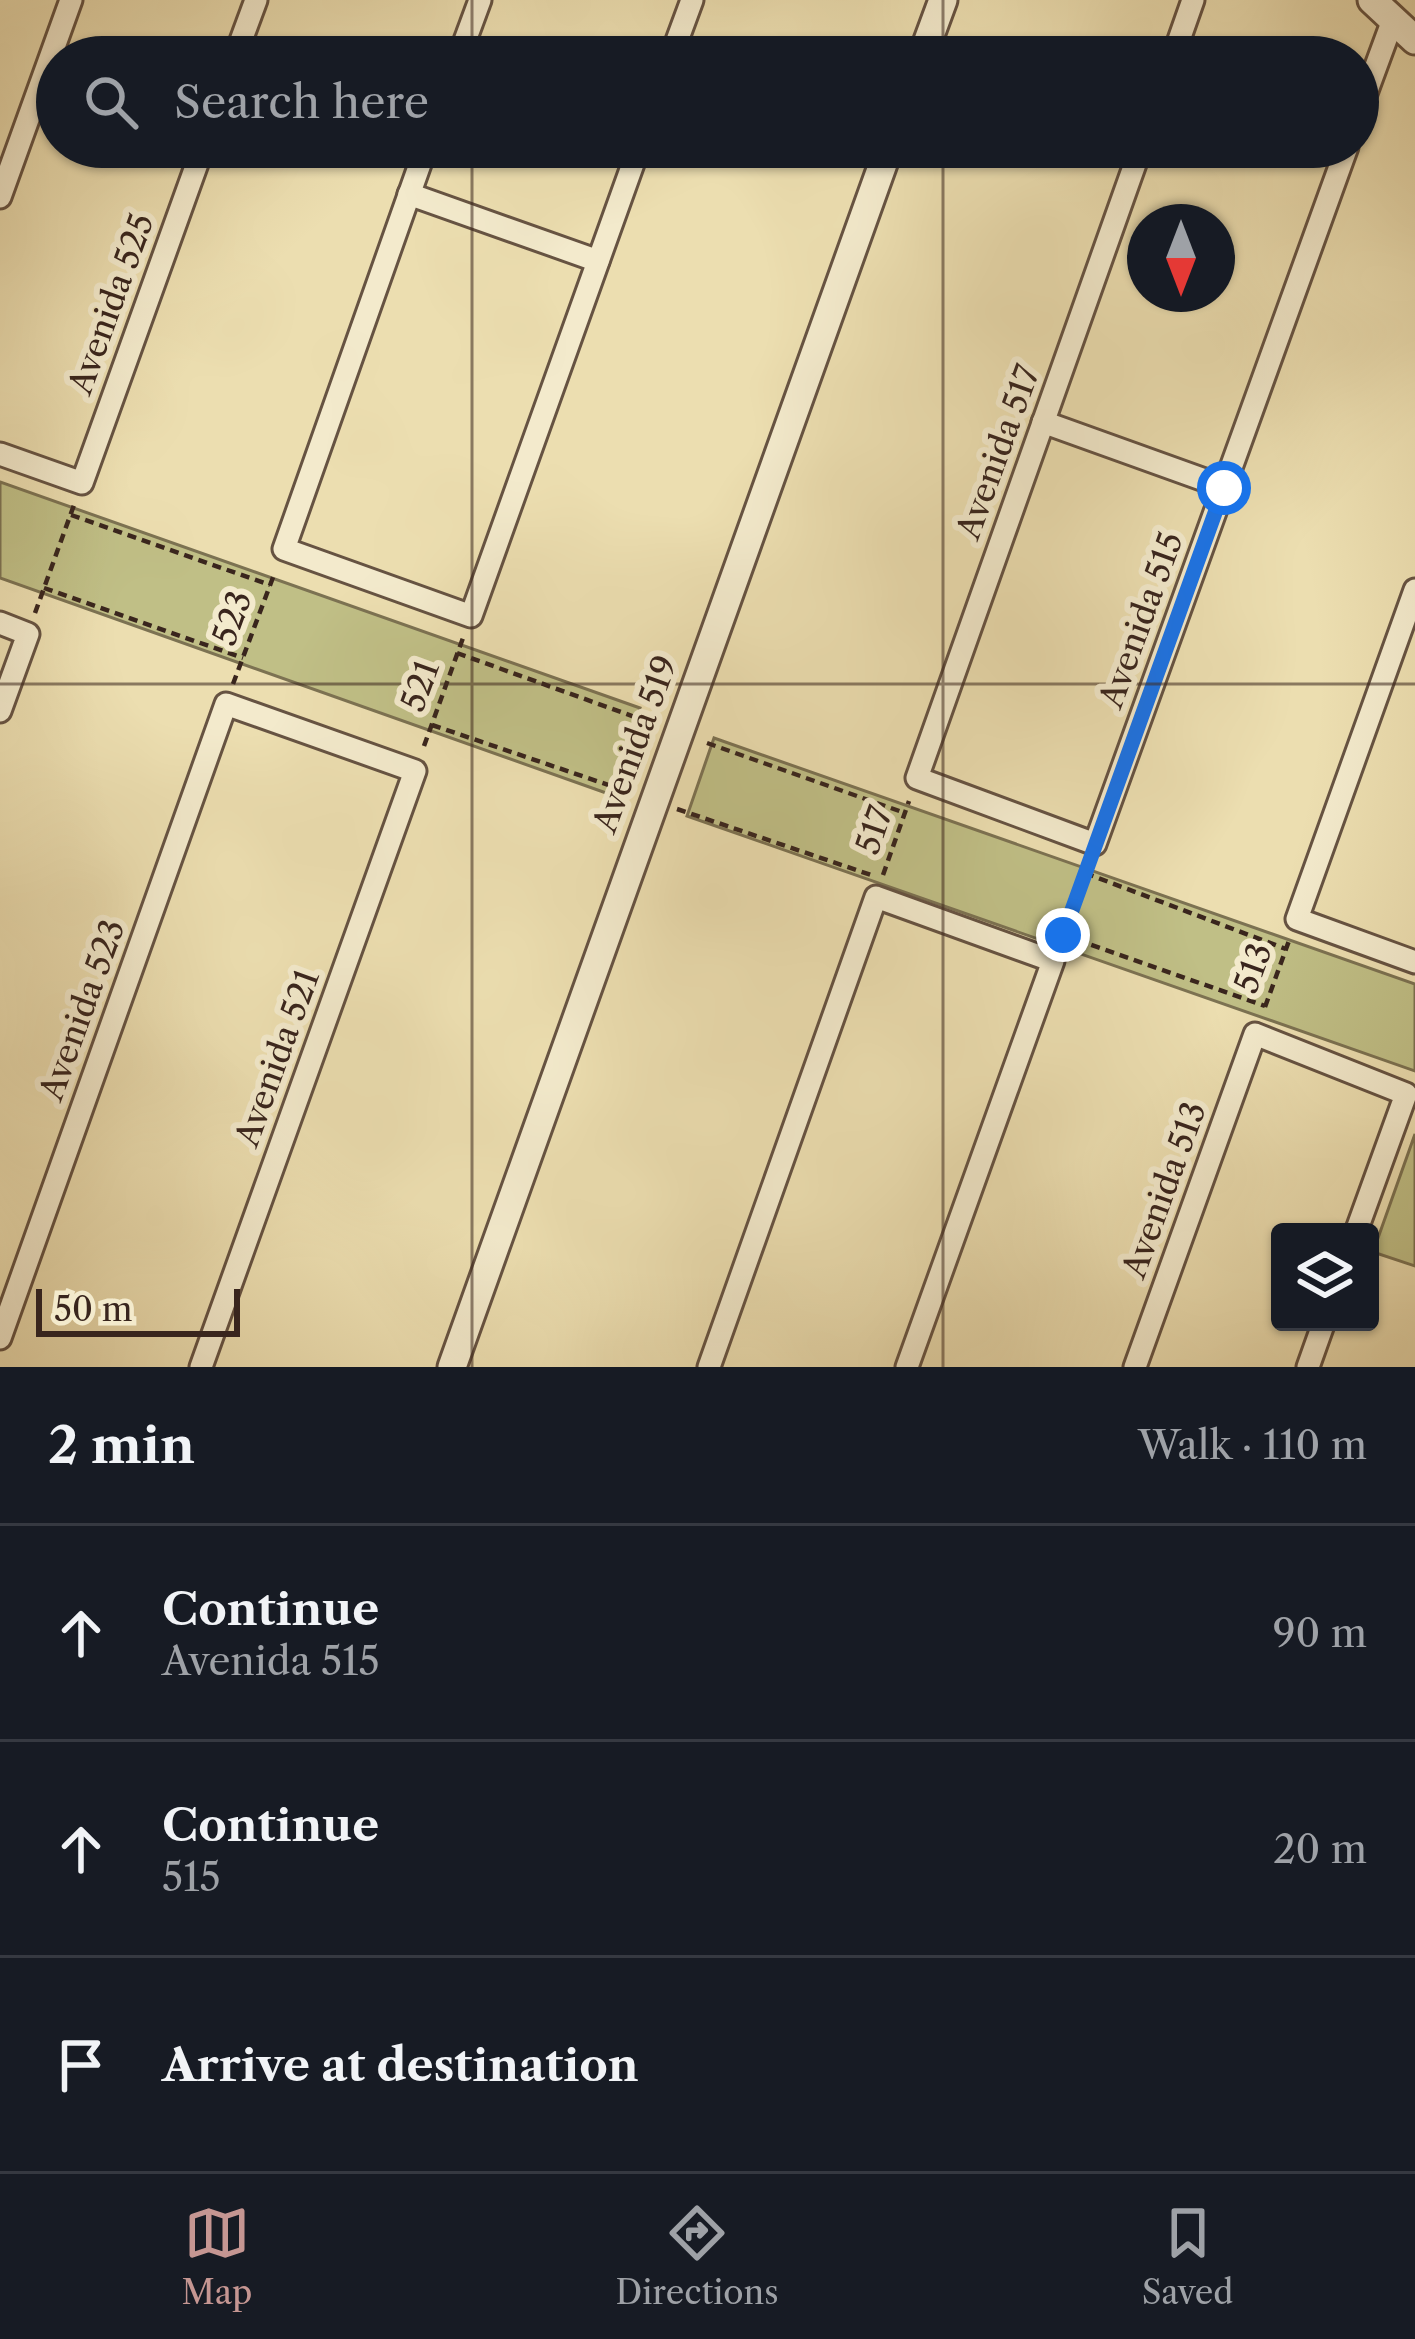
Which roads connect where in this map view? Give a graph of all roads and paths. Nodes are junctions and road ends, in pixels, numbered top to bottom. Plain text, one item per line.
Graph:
1 (71, 0) edge
2 (256, 0) edge
3 (480, 0) edge
4 (692, 0) edge
5 (943, 0) edge
6 (1193, 0) edge
7 (1382, 10) edge
8 (61, 36) edge
9 (243, 36) edge
10 (467, 36) edge
11 (679, 36) edge
12 (930, 36) edge
13 (1180, 36) edge
14 (1415, 40) edge
15 (36, 107) edge
16 (195, 168) edge
17 (418, 168) edge
18 (631, 168) edge
19 (881, 168) edge
20 (1134, 168) edge
21 (1339, 168) edge
22 (409, 194) junction
23 (0, 197) edge
24 (598, 261) junction
25 (1043, 422) junction
26 (0, 454) edge
27 (82, 483) junction
28 (1224, 488) junction
29 (70, 514) junction
30 (284, 549) junction
31 (270, 586) junction
32 (44, 588) junction
33 (1415, 590) edge
34 (471, 616) junction
35 (0, 623) edge
36 (28, 634) junction
37 (243, 658) junction
38 (226, 704) junction
39 (0, 711) edge
40 (415, 771) junction
41 (917, 778) junction
42 (1095, 844) junction
43 (1085, 873) junction
44 (875, 897) junction
45 (1297, 919) junction
46 (1063, 935) junction
47 (1286, 949) junction
48 (1053, 961) junction
49 (1415, 962) edge
50 (1265, 1006) junction
51 (1255, 1034) junction
52 (1359, 1223) edge
53 (1321, 1331) edge
54 (0, 1338) edge
55 (201, 1367) edge
56 (452, 1367) edge
57 (709, 1367) edge
58 (907, 1367) edge
59 (1135, 1367) edge
60 (1308, 1367) edge

1 - 8 street
2 - 9 street
3 - 10 street
4 - 11 street
5 - 12 street
6 - 13 street
7 - 14 street
15 - 23 street
16 - 27 street, Avenida 525
17 - 22 street
18 - 24 street
19 - 56 street, Avenida 519
20 - 25 street, Avenida 517
21 - 28 street, Avenida 515
22 - 24 street
22 - 30 street
24 - 34 street
25 - 28 street
25 - 41 street, Avenida 517
26 - 27 street
27 - 29 path
28 - 42 street, Avenida 515
29 - 31 path
29 - 32 path
30 - 31 path, 523
30 - 34 street
31 - 37 path, 523
32 - 36 path
32 - 37 path
33 - 45 street
34 - 40 path, 521
35 - 36 street
36 - 39 street
37 - 38 path, 523
38 - 40 street
38 - 54 street, Avenida 523
40 - 55 street, Avenida 521
41 - 42 street
41 - 44 path, 517
42 - 43 path
43 - 46 path
43 - 47 path
44 - 48 street
44 - 57 street
45 - 47 path, 513
45 - 49 street
46 - 48 path
46 - 50 path
47 - 50 path, 513
48 - 58 street
50 - 51 path, 513
51 - 52 street
51 - 59 street, Avenida 513
53 - 60 street

